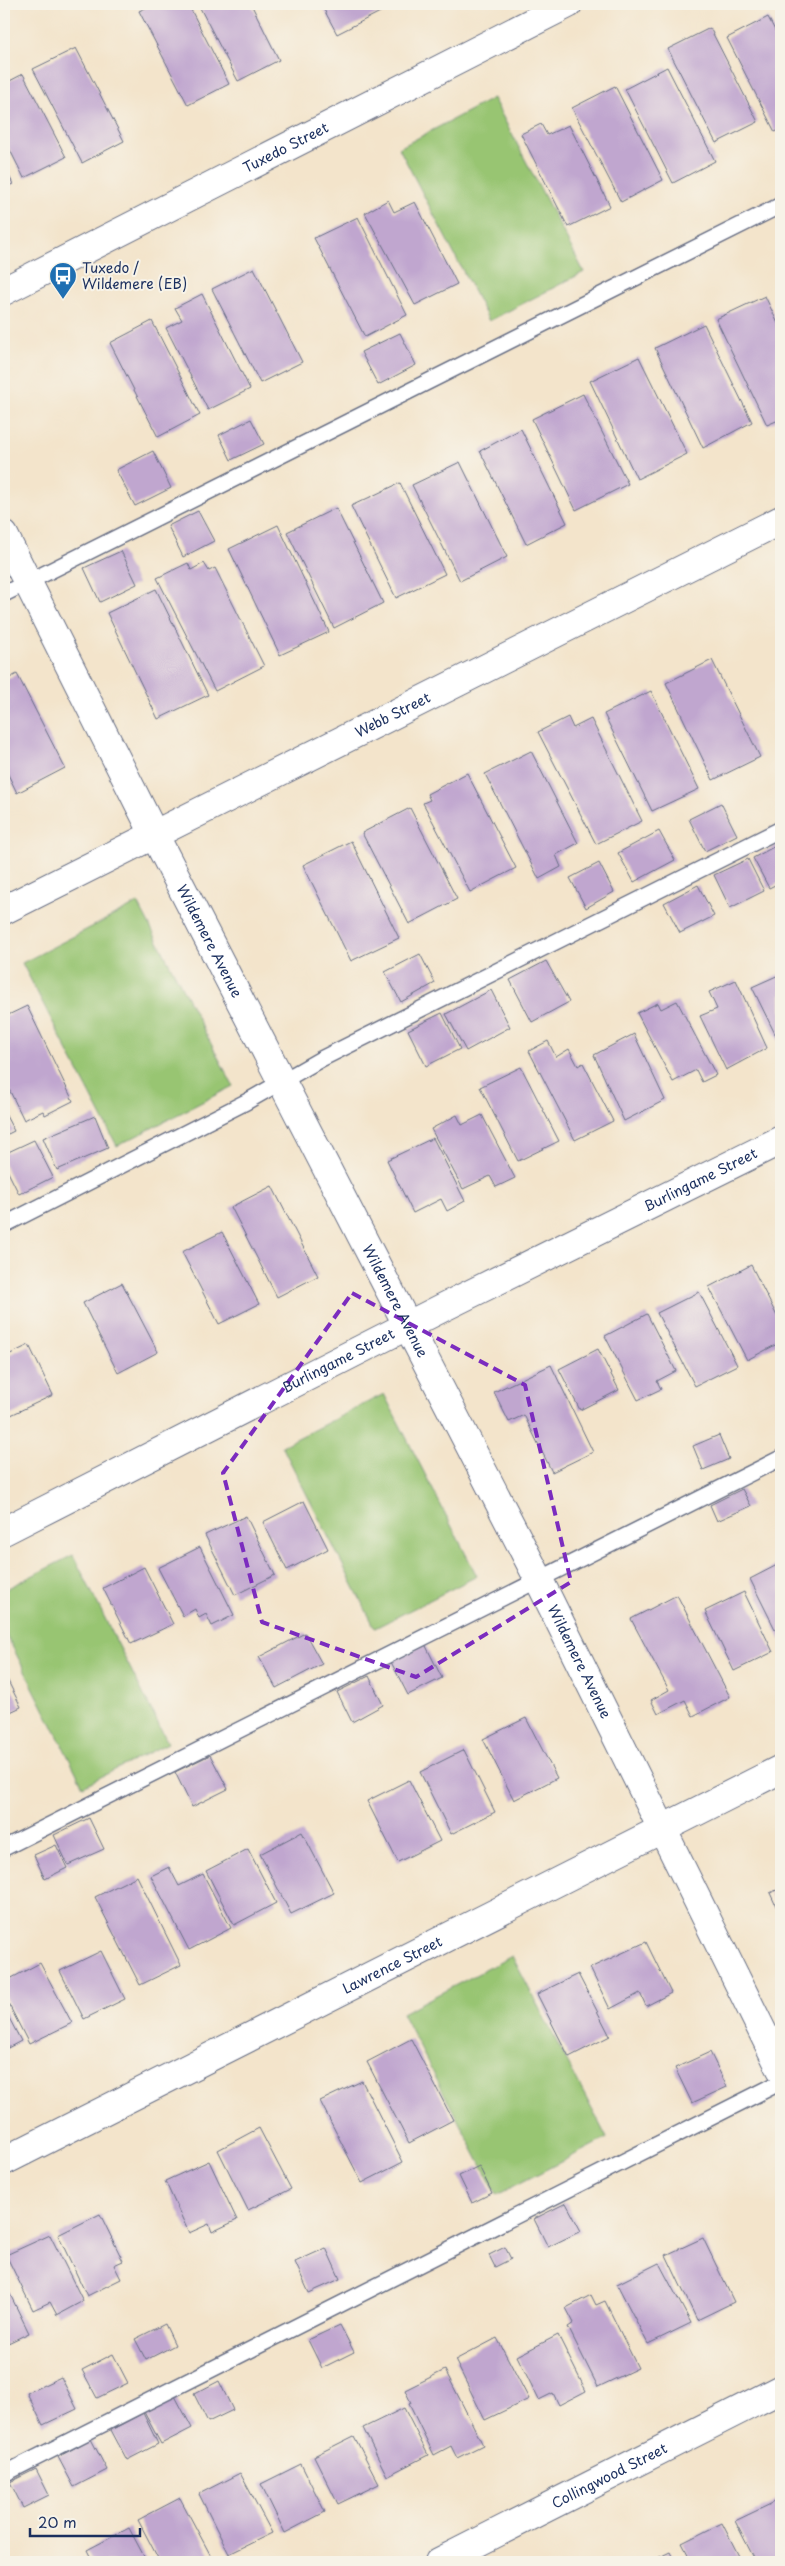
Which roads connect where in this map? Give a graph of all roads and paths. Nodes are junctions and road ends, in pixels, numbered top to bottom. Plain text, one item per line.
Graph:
1 (568, 4) edge
2 (781, 204) edge
3 (4, 291) edge
4 (781, 520) edge
5 (4, 535) edge
6 (28, 582) junction
7 (4, 594) edge
8 (781, 829) edge
9 (154, 834) junction
10 (4, 910) edge
11 (283, 1081) junction
12 (781, 1140) edge
13 (4, 1225) edge
14 (409, 1327) junction
15 (781, 1458) edge
16 (4, 1531) edge
17 (538, 1578) junction
18 (781, 1770) edge
19 (663, 1828) junction
20 (4, 1848) edge
21 (781, 2070) edge
22 (781, 2082) edge
23 (4, 2161) edge
24 (781, 2390) edge
25 (4, 2474) edge
26 (439, 2562) edge

1 - 3 street, Tuxedo Street
2 - 6 lane
4 - 9 street, Webb Street
5 - 6 street, Wildemere Avenue
6 - 7 lane
6 - 9 street, Wildemere Avenue
8 - 11 lane
9 - 10 street, Webb Street
9 - 11 street, Wildemere Avenue
11 - 13 lane
11 - 14 street, Wildemere Avenue
12 - 14 street, Burlingame Street
14 - 16 street, Burlingame Street
14 - 17 street, Wildemere Avenue
15 - 17 lane
17 - 19 street, Wildemere Avenue
17 - 20 lane
18 - 19 street, Lawrence Street
19 - 21 street, Wildemere Avenue
19 - 23 street, Lawrence Street
22 - 25 lane
24 - 26 street, Collingwood Street

